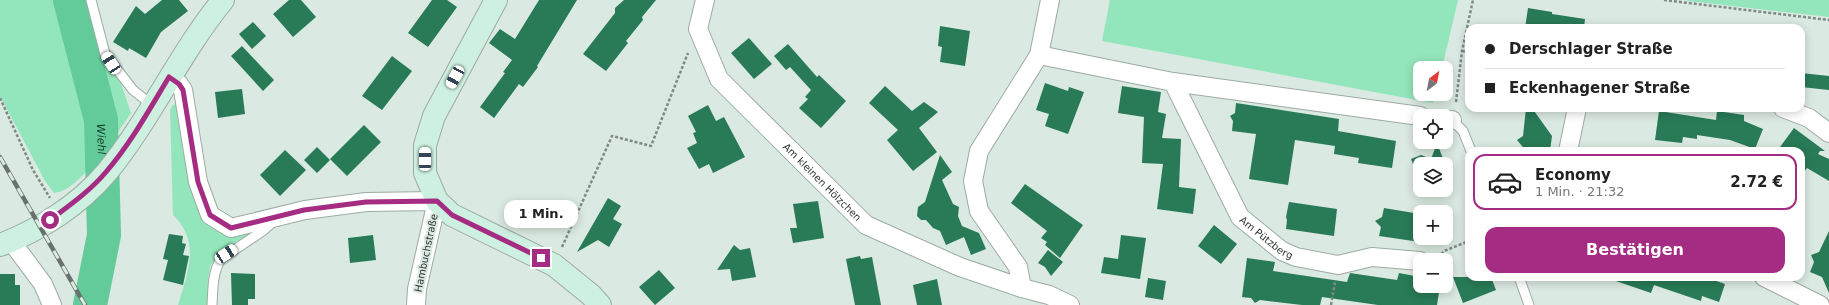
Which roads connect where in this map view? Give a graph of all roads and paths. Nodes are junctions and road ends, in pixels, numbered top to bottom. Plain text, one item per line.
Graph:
1 (91, 0) edge
2 (223, 0) edge
3 (496, 0) edge
4 (705, 0) edge
5 (1050, 0) edge
6 (1473, 0) edge
7 (1664, 0) edge
8 (1829, 20) edge
9 (1468, 24) edge
10 (698, 29) junction
11 (1465, 37) edge
12 (1462, 51) junction
13 (1465, 51) edge
14 (1039, 55) junction
15 (169, 77) junction
16 (1173, 82) junction
17 (0, 98) edge
18 (152, 105) junction
19 (1452, 109) edge
20 (1576, 112) edge
21 (1793, 112) edge
22 (1413, 115) edge
23 (1453, 123) edge
24 (1829, 133) edge
25 (1469, 147) edge
26 (1569, 147) edge
27 (437, 201) junction
28 (60, 213) junction
29 (278, 216) junction
30 (6, 243) edge
31 (1465, 243) edge
32 (1442, 253) edge
33 (1413, 260) edge
34 (554, 264) junction
35 (1336, 278) dead end
36 (1520, 281) edge
37 (1772, 281) edge
38 (1022, 288) junction
39 (52, 305) edge
40 (212, 305) edge
41 (416, 305) edge
42 (600, 305) edge
43 (1070, 305) edge
44 (1331, 305) edge
45 (1529, 305) edge
46 (1820, 305) edge

1 - 18 lane
2 - 15 main road
3 - 27 main road
4 - 10 street
5 - 14 street
6 - 9 path
7 - 8 path
10 - 34 path
10 - 38 street, Am kleinen Hölzchen
11 - 12 path
12 - 13 path
12 - 19 path
14 - 16 street
14 - 38 street
15 - 18 main road
15 - 29 street
16 - 22 street
16 - 33 street, Am Pützberg
17 - 28 path
18 - 28 main road
20 - 26 street
21 - 24 street
23 - 25 lane
27 - 29 street
27 - 34 main road
27 - 41 street, Hambuchstraße
28 - 30 main road
29 - 40 lane
30 - 39 street
31 - 32 path
34 - 42 main road
35 - 44 path
36 - 45 lane
37 - 46 street
38 - 43 street

